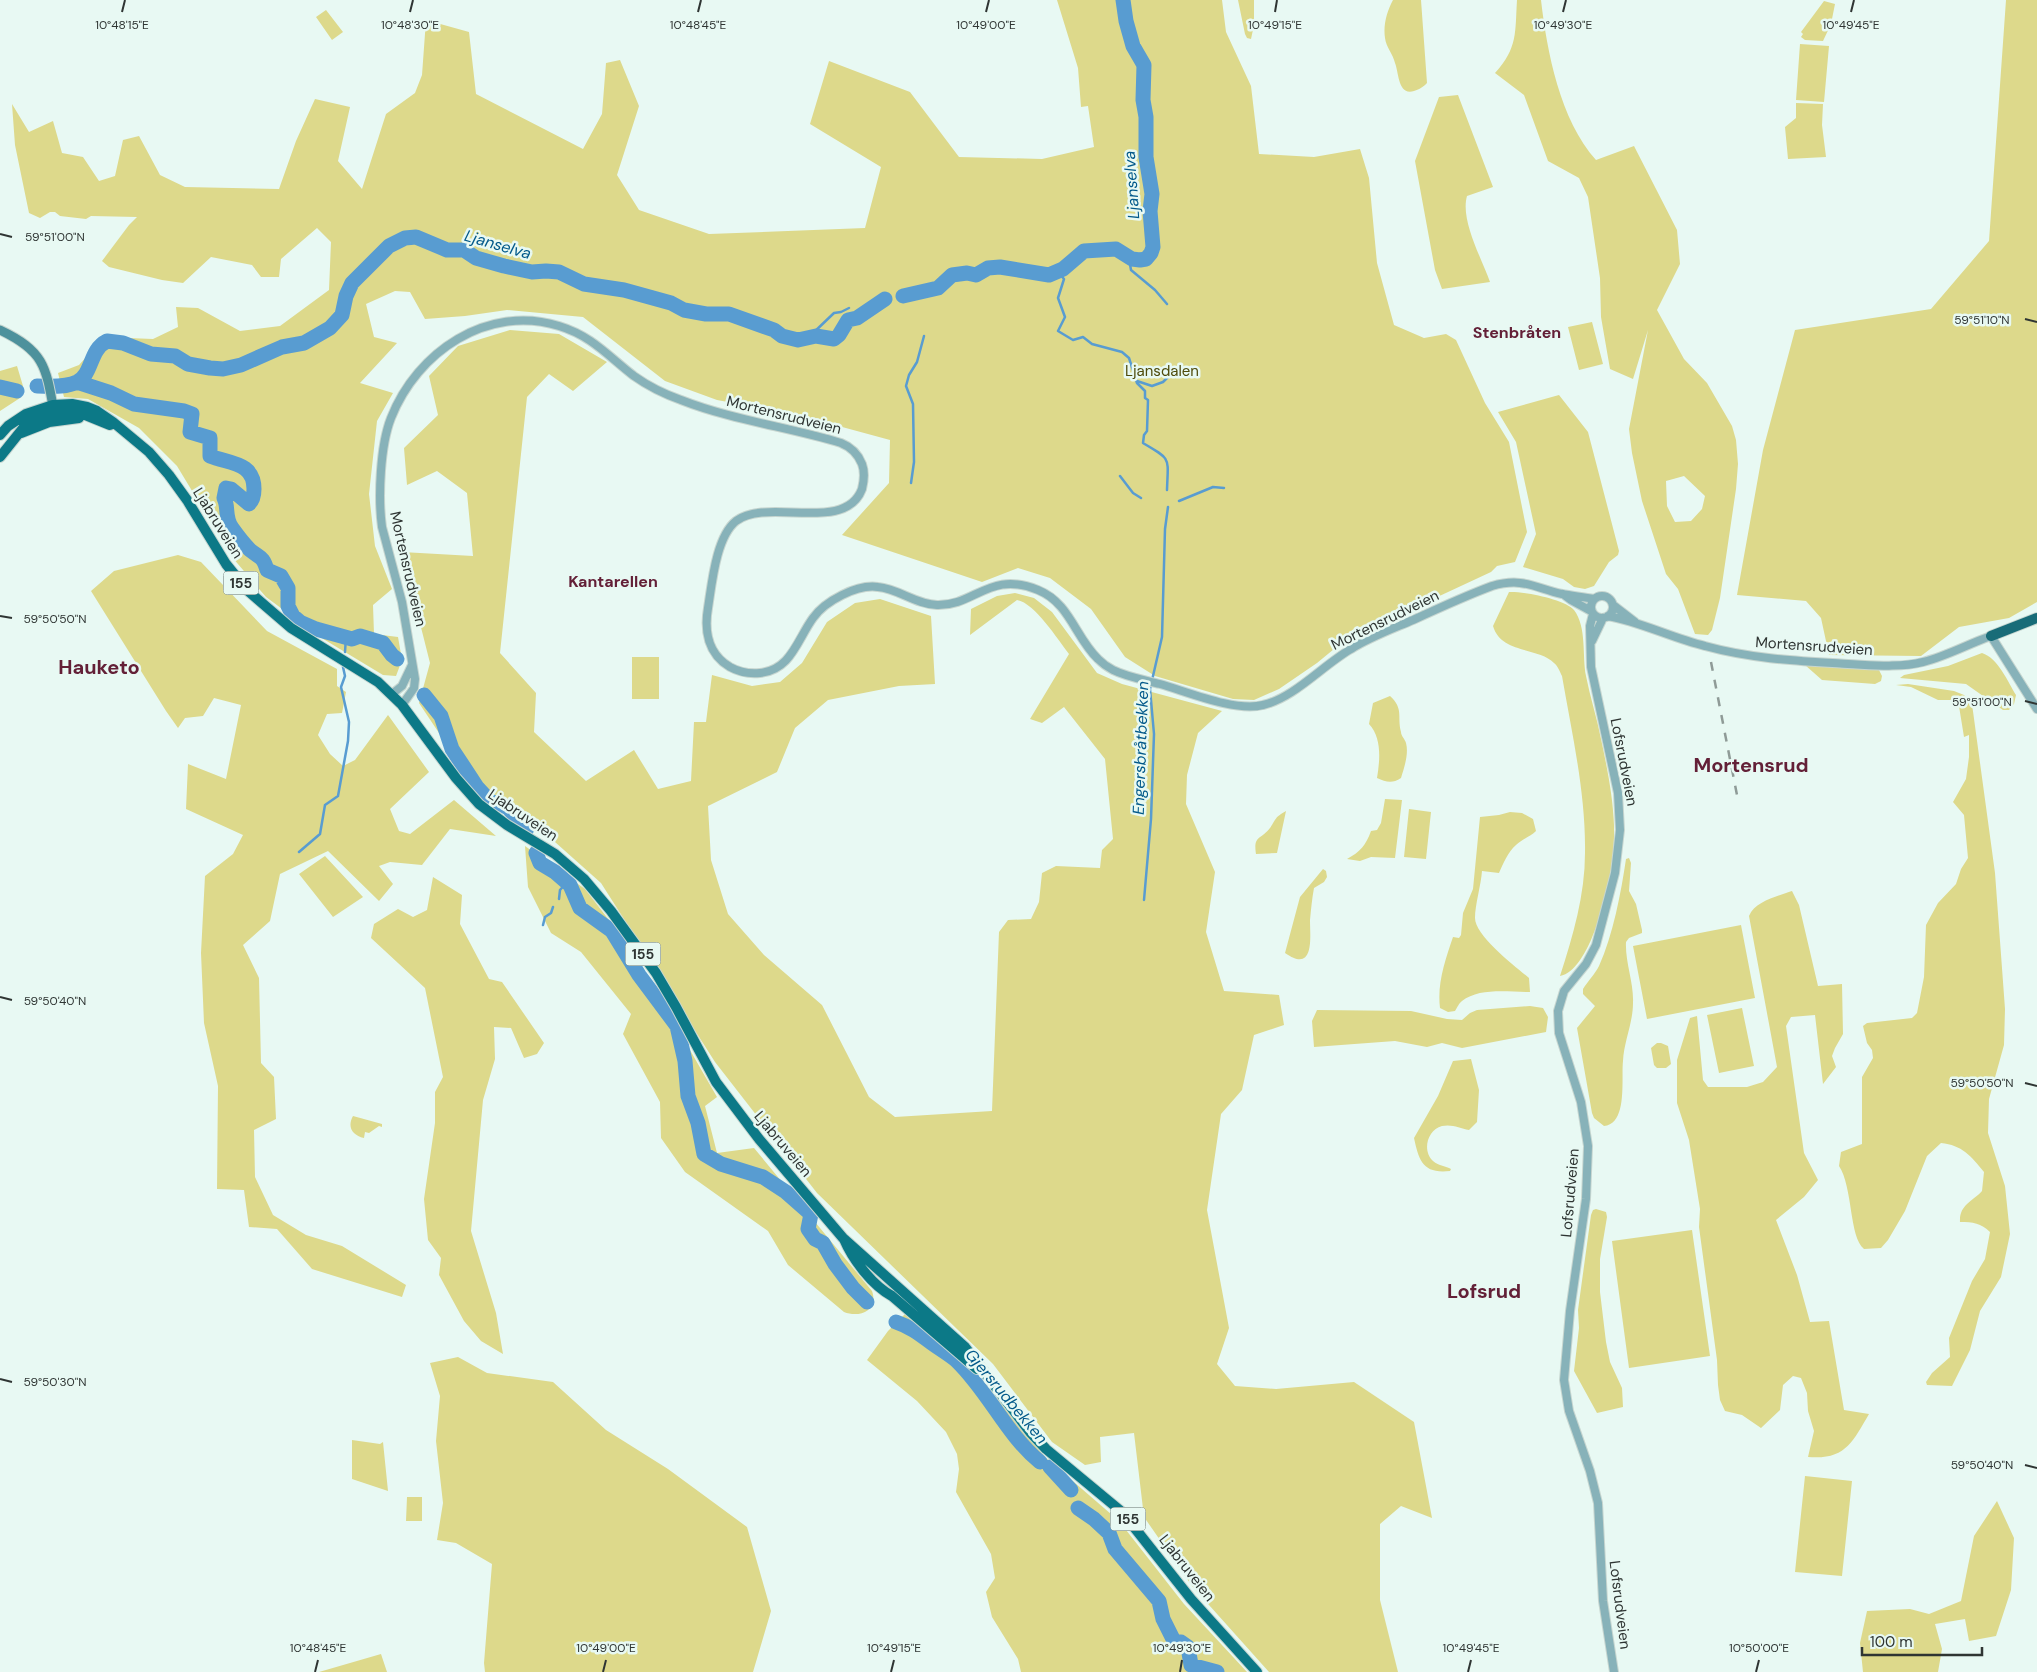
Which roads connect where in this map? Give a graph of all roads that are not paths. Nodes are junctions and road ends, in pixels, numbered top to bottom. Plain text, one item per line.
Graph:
1 (0, 330) edge
2 (54, 409) junction
3 (94, 418) junction
4 (18, 434) junction
5 (126, 434) junction
6 (0, 435) edge
7 (0, 457) edge
8 (1563, 594) junction
9 (1594, 599) junction
10 (1613, 605) junction
11 (1592, 612) junction
12 (1605, 617) junction
13 (2037, 618) edge
14 (1635, 622) junction
15 (1991, 636) junction
16 (1592, 641) junction
17 (412, 665) junction
18 (392, 694) junction
19 (402, 705) junction
20 (2037, 709) edge
21 (1257, 1672) edge
22 (1614, 1672) edge

1 - 2 main road
2 - 3 main road, Ljabruveien / 155
2 - 4 main road, 155
2 - 5 main road, Ljabruveien / 155
2 - 6 main road, 155
3 - 4 main road, Ljabruveien / 155
3 - 5 main road, Ljabruveien / 155
4 - 7 main road, 155
5 - 18 main road, Ljabruveien / 155
8 - 9 street, Mortensrudveien
8 - 11 street, Mortensrudveien
8 - 17 street, Mortensrudveien
9 - 10 street
9 - 11 street
10 - 12 street
10 - 14 street, Mortensrudveien
11 - 12 street
11 - 16 street, Lofsrudveien
12 - 14 street, Mortensrudveien
12 - 16 street, Lofsrudveien
13 - 15 highway
14 - 15 street, Mortensrudveien
15 - 20 street
16 - 22 street, Lofsrudveien
17 - 18 street
17 - 19 street, Mortensrudveien
18 - 19 main road, Ljabruveien / 155
19 - 21 main road, Ljabruveien / 155

